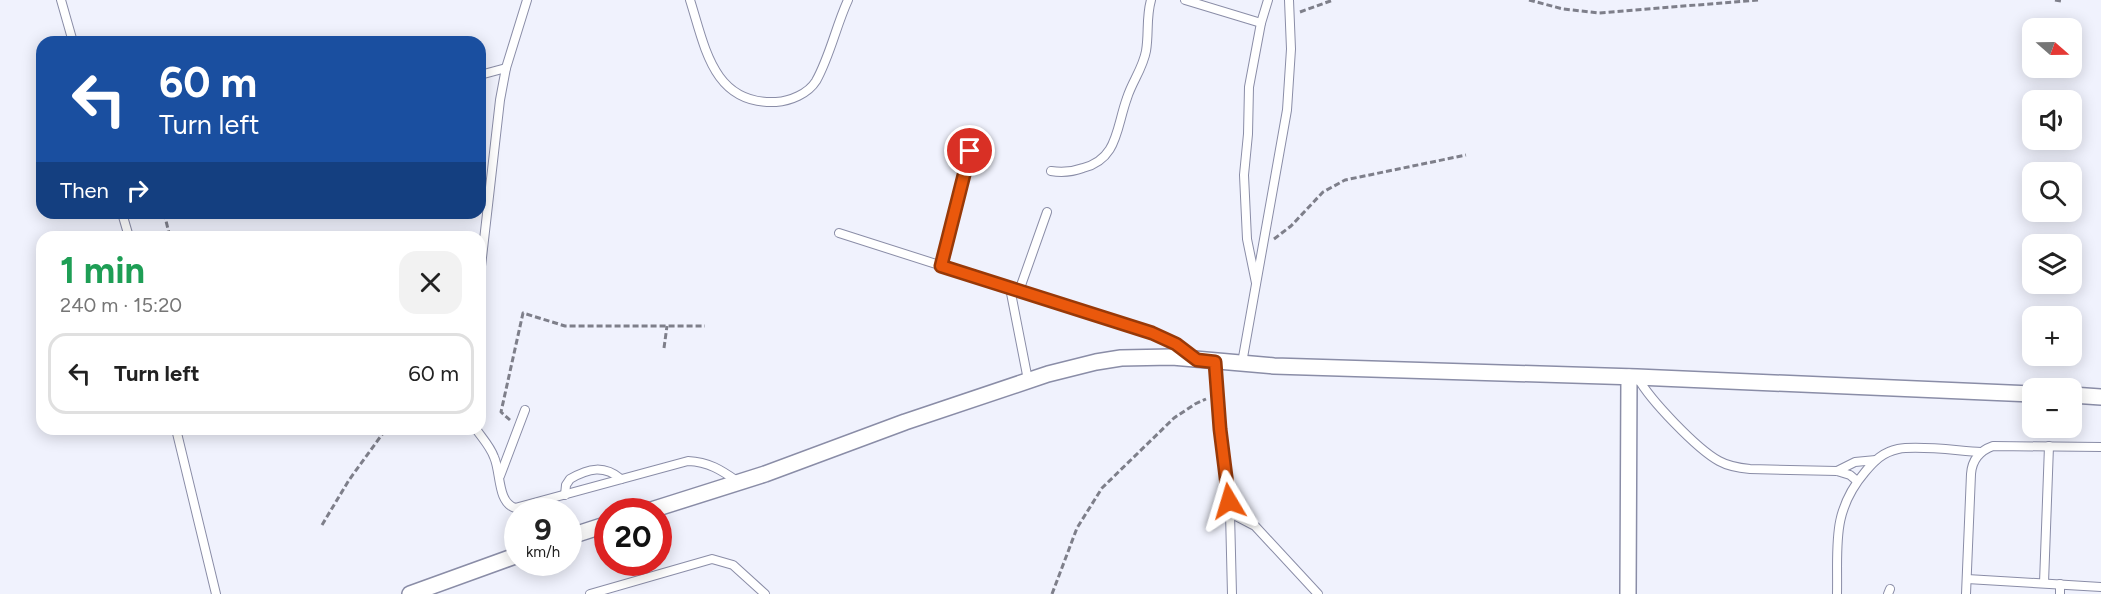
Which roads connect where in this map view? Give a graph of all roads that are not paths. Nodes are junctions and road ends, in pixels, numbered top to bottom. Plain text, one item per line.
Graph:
1 (61, 0) edge
2 (527, 0) edge
3 (690, 0) edge
4 (848, 0) edge
5 (1151, 0) edge
6 (1185, 0) edge
7 (1268, 0) edge
8 (1289, 0) edge
9 (1261, 23) junction
10 (71, 36) edge
11 (506, 68) junction
12 (486, 73) edge
13 (970, 151) dead end
14 (1051, 171) dead end
15 (1047, 212) dead end
16 (486, 219) edge
17 (838, 233) dead end
18 (941, 266) junction
19 (1257, 286) junction
20 (1010, 288) junction
21 (1019, 291) junction
22 (1197, 360) junction
23 (1215, 362) junction
24 (1242, 364) junction
25 (1633, 377) junction
26 (1028, 380) junction
27 (2022, 394) edge
28 (2082, 396) edge
29 (2101, 397) edge
30 (525, 410) dead end
31 (177, 435) edge
32 (480, 435) edge
33 (2049, 446) junction
34 (2101, 447) edge
35 (1981, 452) junction
36 (1876, 460) junction
37 (1837, 471) junction
38 (500, 477) junction
39 (621, 479) junction
40 (1857, 481) junction
41 (738, 482) junction
42 (565, 495) junction
43 (672, 503) edge
44 (1230, 513) junction
45 (504, 560) edge
46 (1967, 579) junction
47 (2044, 583) junction
48 (2060, 584) junction
49 (2101, 587) edge
50 (216, 594) edge
51 (410, 594) edge
52 (590, 594) edge
53 (765, 594) edge
54 (1232, 594) edge
55 (1318, 594) edge
56 (1628, 594) edge
57 (1837, 594) edge
58 (1966, 594) edge
59 (2060, 594) edge

1 - 10 lane
2 - 11 lane
3 - 4 lane
5 - 14 lane
6 - 9 lane
7 - 9 lane
8 - 19 lane
9 - 19 lane
11 - 12 lane
11 - 16 lane
13 - 18 lane
15 - 21 lane
17 - 18 lane
18 - 20 lane
19 - 24 lane
20 - 21 lane
20 - 26 lane
21 - 22 lane
22 - 23 street
22 - 26 street
23 - 24 street
23 - 44 lane
24 - 25 street
25 - 27 street
25 - 37 lane
25 - 56 street
26 - 41 street
28 - 29 street
30 - 38 lane
31 - 50 lane
32 - 38 lane
33 - 34 lane
33 - 35 lane
33 - 47 lane
35 - 36 lane
35 - 46 lane
36 - 37 lane
36 - 40 lane
37 - 40 lane
38 - 42 lane
39 - 41 lane
39 - 42 lane
39 - 42 lane
40 - 57 lane
41 - 43 street
44 - 54 lane
44 - 55 lane
45 - 51 street
46 - 47 lane
46 - 58 lane
47 - 48 lane
48 - 49 lane
48 - 59 lane
52 - 53 lane

